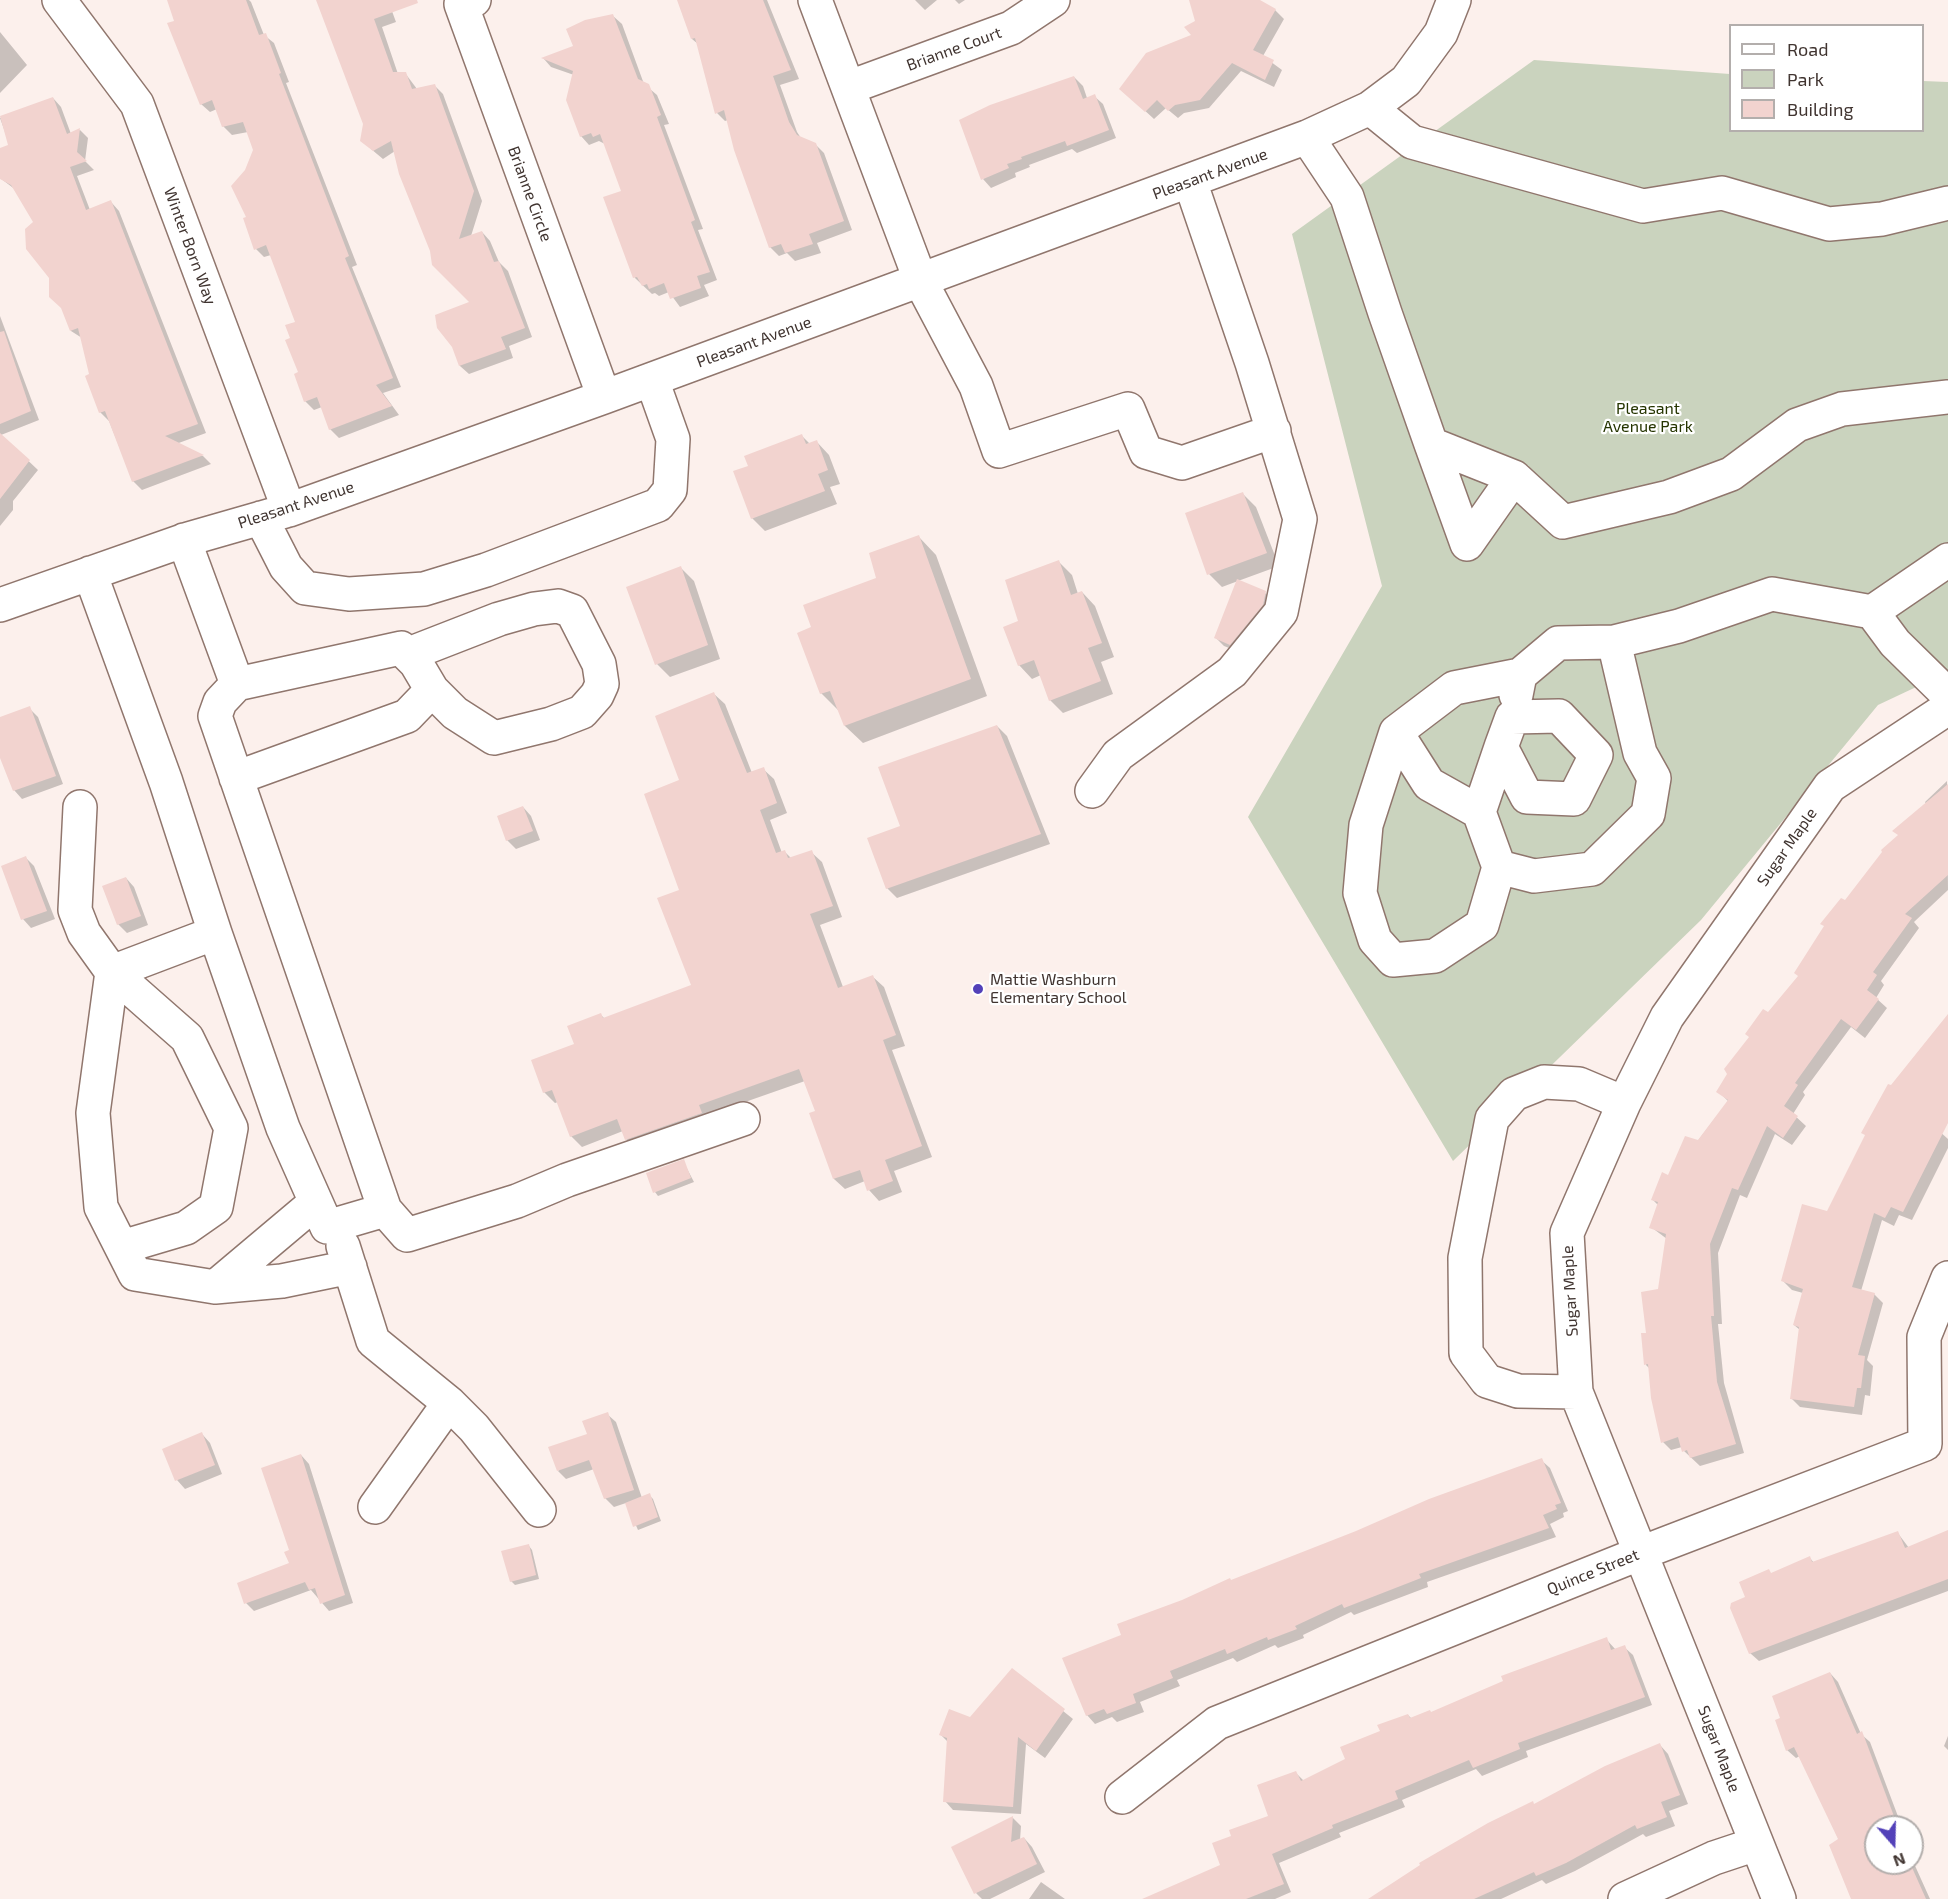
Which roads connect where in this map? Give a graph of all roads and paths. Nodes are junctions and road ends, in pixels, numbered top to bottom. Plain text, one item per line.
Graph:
1 (59, 0) edge
2 (474, 0) edge
3 (815, 0) edge
4 (1053, 0) edge
5 (1454, 0) edge
6 (850, 87) junction
7 (1370, 108) junction
8 (1307, 137) junction
9 (1190, 181) junction
10 (1948, 203) edge
11 (921, 282) junction
12 (652, 380) junction
13 (604, 397) junction
14 (1948, 398) edge
15 (1274, 431) junction
16 (1431, 444) junction
17 (1514, 477) junction
18 (275, 514) junction
19 (184, 540) junction
20 (1948, 560) edge
21 (90, 573) junction
22 (0, 605) edge
23 (1872, 612) junction
24 (1614, 642) junction
25 (409, 654) junction
26 (1520, 675) junction
27 (237, 684) junction
28 (432, 690) junction
29 (1948, 695) edge
30 (1948, 708) edge
31 (1396, 732) junction
32 (1506, 732) junction
33 (1640, 753) junction
34 (1596, 755) junction
35 (236, 778) junction
36 (1092, 791) dead end
37 (80, 807) dead end
38 (1479, 812) junction
39 (1499, 867) junction
40 (215, 933) junction
41 (112, 972) junction
42 (1624, 1103) junction
43 (743, 1119) dead end
44 (385, 1210) junction
45 (326, 1213) junction
46 (122, 1247) junction
47 (350, 1267) junction
48 (1948, 1278) edge
49 (215, 1287) junction
50 (1576, 1392) junction
51 (449, 1403) junction
52 (375, 1507) dead end
53 (539, 1510) dead end
54 (1641, 1552) junction
55 (1122, 1797) dead end
56 (1756, 1844) junction
57 (1625, 1899) edge
58 (1779, 1899) edge

1 - 18 street, Winter Born Way
2 - 13 street, Brianne Circle
3 - 6 street
4 - 6 street, Brianne Court
5 - 7 street, Pleasant Avenue
6 - 11 street
7 - 8 street, Pleasant Avenue
7 - 10 street
8 - 9 street, Pleasant Avenue
8 - 16 street
9 - 11 street, Pleasant Avenue
9 - 15 street
11 - 12 street, Pleasant Avenue
11 - 15 street
12 - 13 street, Pleasant Avenue
12 - 18 street, Winter Born Way
13 - 18 street, Pleasant Avenue
14 - 17 street
15 - 36 street
16 - 17 street
16 - 17 street
18 - 19 street, Pleasant Avenue
19 - 21 street, Pleasant Avenue
19 - 27 street
20 - 23 street
21 - 22 street, Pleasant Avenue
21 - 40 street
23 - 24 street
23 - 29 street
24 - 26 street
24 - 33 street
25 - 27 street
25 - 28 street
25 - 28 street
26 - 31 street
26 - 32 street
27 - 35 street
28 - 35 street
30 - 42 street, Sugar Maple
31 - 38 street
31 - 39 street
32 - 34 street
32 - 34 street
32 - 38 street
33 - 34 street
33 - 39 street
35 - 44 street
37 - 41 street
38 - 39 street
40 - 41 street
40 - 45 street
41 - 46 street
41 - 46 street
42 - 50 street, Sugar Maple
42 - 50 street
43 - 44 street
44 - 45 street
45 - 47 street
45 - 49 street
46 - 49 street
47 - 49 street
47 - 51 street
48 - 54 street, Quince Street
50 - 54 street, Sugar Maple
51 - 52 street
51 - 53 street
54 - 55 street, Quince Street
54 - 56 street, Sugar Maple
56 - 57 street
56 - 58 street, Sugar Maple

